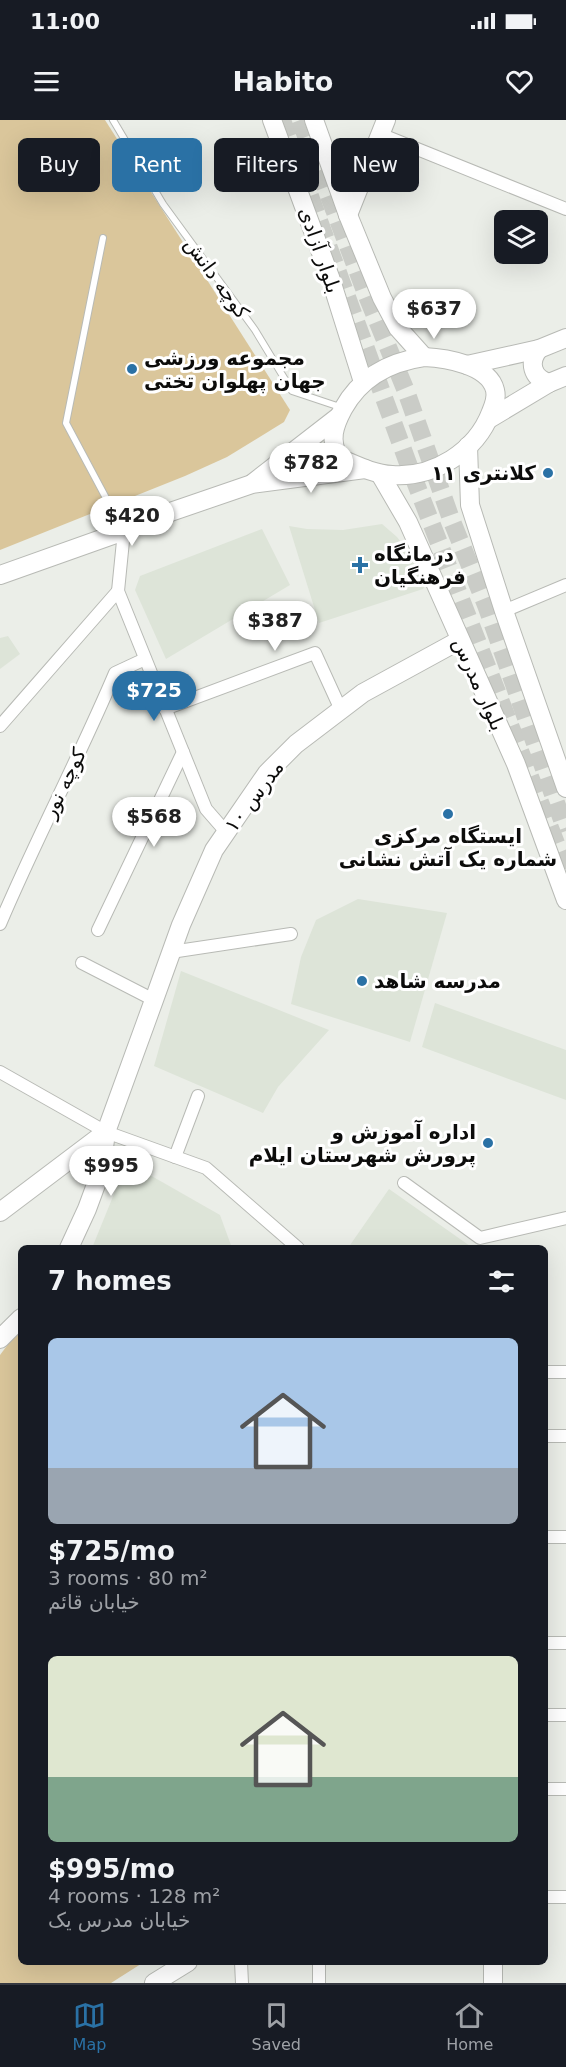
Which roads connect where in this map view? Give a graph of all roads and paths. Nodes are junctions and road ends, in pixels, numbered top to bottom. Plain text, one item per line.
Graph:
1 (113, 120) edge
2 (272, 120) edge
3 (314, 120) edge
4 (383, 127) edge
5 (566, 209) edge
6 (348, 215) junction
7 (104, 238) dead end
8 (566, 338) edge
9 (538, 349) junction
10 (424, 357) junction
11 (467, 365) junction
12 (566, 376) edge
13 (363, 382) junction
14 (549, 383) junction
15 (341, 413) junction
16 (489, 419) junction
17 (468, 446) junction
18 (373, 471) junction
19 (252, 484) junction
20 (124, 531) junction
21 (0, 575) edge
22 (566, 585) edge
23 (118, 591) junction
24 (504, 611) junction
25 (460, 640) junction
26 (145, 659) junction
27 (165, 709) junction
28 (341, 710) junction
29 (0, 726) edge
30 (559, 749) edge
31 (183, 752) junction
32 (566, 788) edge
33 (226, 832) junction
34 (566, 900) edge
35 (0, 924) edge
36 (98, 930) dead end
37 (291, 934) dead end
38 (171, 952) junction
39 (82, 963) dead end
40 (154, 1000) junction
41 (0, 1072) edge
42 (198, 1096) dead end
43 (106, 1132) junction
44 (175, 1157) junction
45 (404, 1183) dead end
46 (0, 1212) edge
47 (566, 1218) edge
48 (70, 1245) edge
49 (295, 1245) edge
50 (18, 1321) edge
51 (0, 1339) edge
52 (548, 1372) edge
53 (566, 1372) edge
54 (548, 1436) edge
55 (566, 1436) edge
56 (548, 1537) edge
57 (566, 1537) edge
58 (566, 1642) edge
59 (548, 1643) edge
60 (548, 1715) edge
61 (566, 1715) edge
62 (548, 1789) edge
63 (566, 1789) edge
64 (548, 1897) edge
65 (566, 1897) edge
66 (183, 1965) edge
67 (242, 1965) edge
68 (319, 1965) edge
69 (493, 1965) edge
70 (154, 1983) edge
71 (242, 1983) edge
72 (320, 1983) edge
73 (493, 1983) edge

1 - 15 lane, کوچه دانش
2 - 13 main road, بلوار آزادی
3 - 6 main road, بلوار آزادی
4 - 5 street
4 - 6 main road
6 - 10 main road, بلوار آزادی
7 - 20 lane
8 - 9 main road
9 - 11 main road
9 - 14 main road
10 - 11 main road
10 - 13 main road
11 - 16 main road
12 - 14 main road
13 - 15 main road
14 - 16 main road
15 - 18 main road
15 - 19 main road
16 - 17 main road
17 - 18 main road
17 - 24 main road
18 - 19 main road
18 - 25 main road, بلوار مدرس
19 - 20 main road
20 - 21 main road
20 - 23 street
22 - 24 street
23 - 26 street
23 - 29 street
24 - 30 main road
25 - 28 main road, مدرس ۱۰
25 - 34 main road, بلوار مدرس
26 - 27 street
26 - 35 street, کوچه نور
27 - 28 street
27 - 31 street
28 - 33 main road, مدرس ۱۰
30 - 32 main road
31 - 33 street
31 - 36 street
33 - 38 main road, مدرس ۱۰
37 - 38 street
38 - 40 main road, مدرس ۱۰
39 - 40 street
40 - 43 main road, مدرس ۱۰
41 - 43 street
42 - 44 street
43 - 44 street
43 - 46 main road
43 - 48 main road, مدرس ۱۰
44 - 49 street
45 - 47 street
50 - 51 main road
52 - 53 street
54 - 55 street
56 - 57 street
58 - 59 street
60 - 61 street
62 - 63 street
64 - 65 street
66 - 70 main road
67 - 71 street
68 - 72 street
69 - 73 main road

